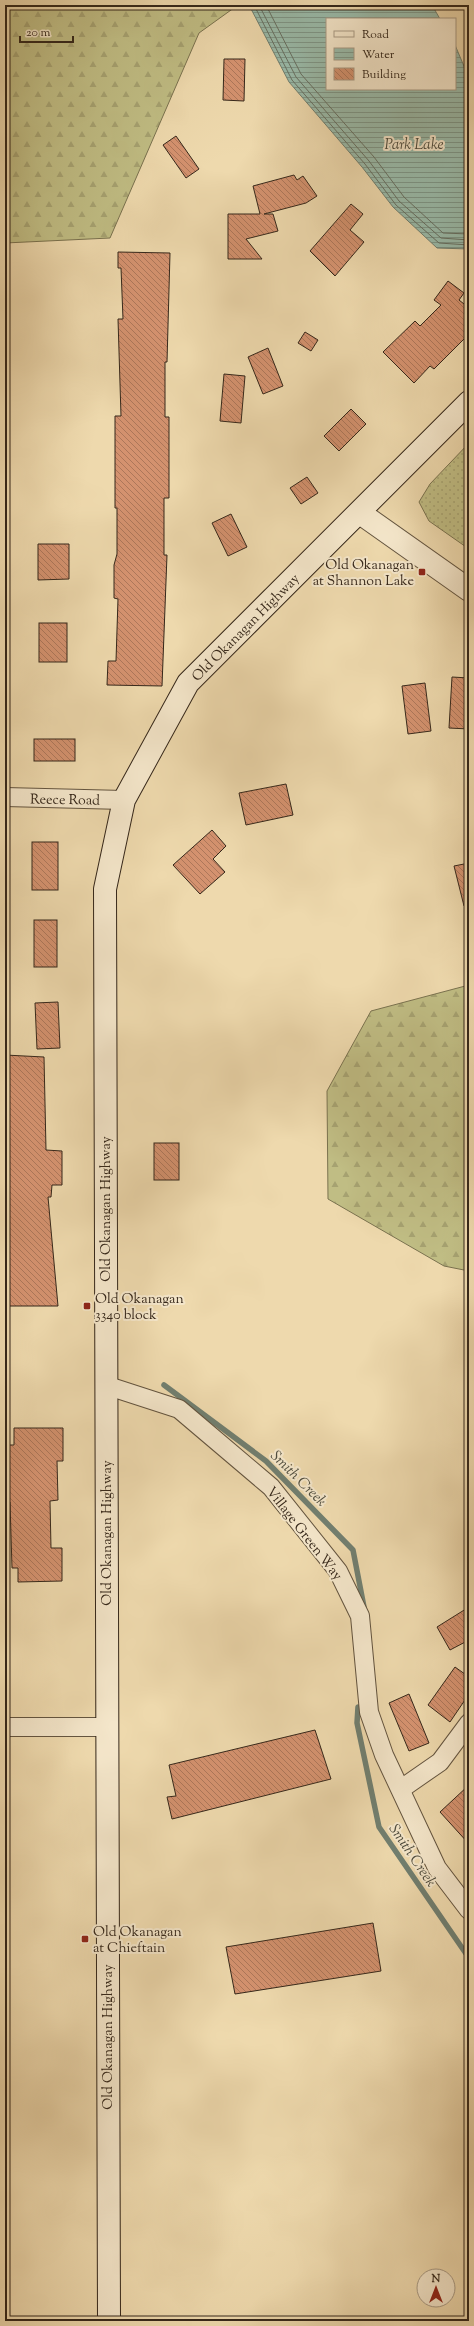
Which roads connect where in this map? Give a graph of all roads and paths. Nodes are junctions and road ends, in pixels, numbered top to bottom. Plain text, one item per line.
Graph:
1 (469, 402) edge
2 (360, 513) junction
3 (469, 590) edge
4 (5, 797) edge
5 (124, 800) junction
6 (105, 1385) junction
7 (469, 1723) edge
8 (5, 1728) edge
9 (106, 1728) junction
10 (401, 1789) junction
11 (469, 1910) edge
12 (108, 2321) edge

1 - 2 main road, Old Okanagan Highway
2 - 3 main road
2 - 5 main road, Old Okanagan Highway
4 - 5 street, Reece Road
5 - 6 main road, Old Okanagan Highway
6 - 9 main road, Old Okanagan Highway
6 - 10 street, Village Green Way
7 - 10 street
8 - 9 street
9 - 12 main road, Old Okanagan Highway
10 - 11 street, Village Green Way

